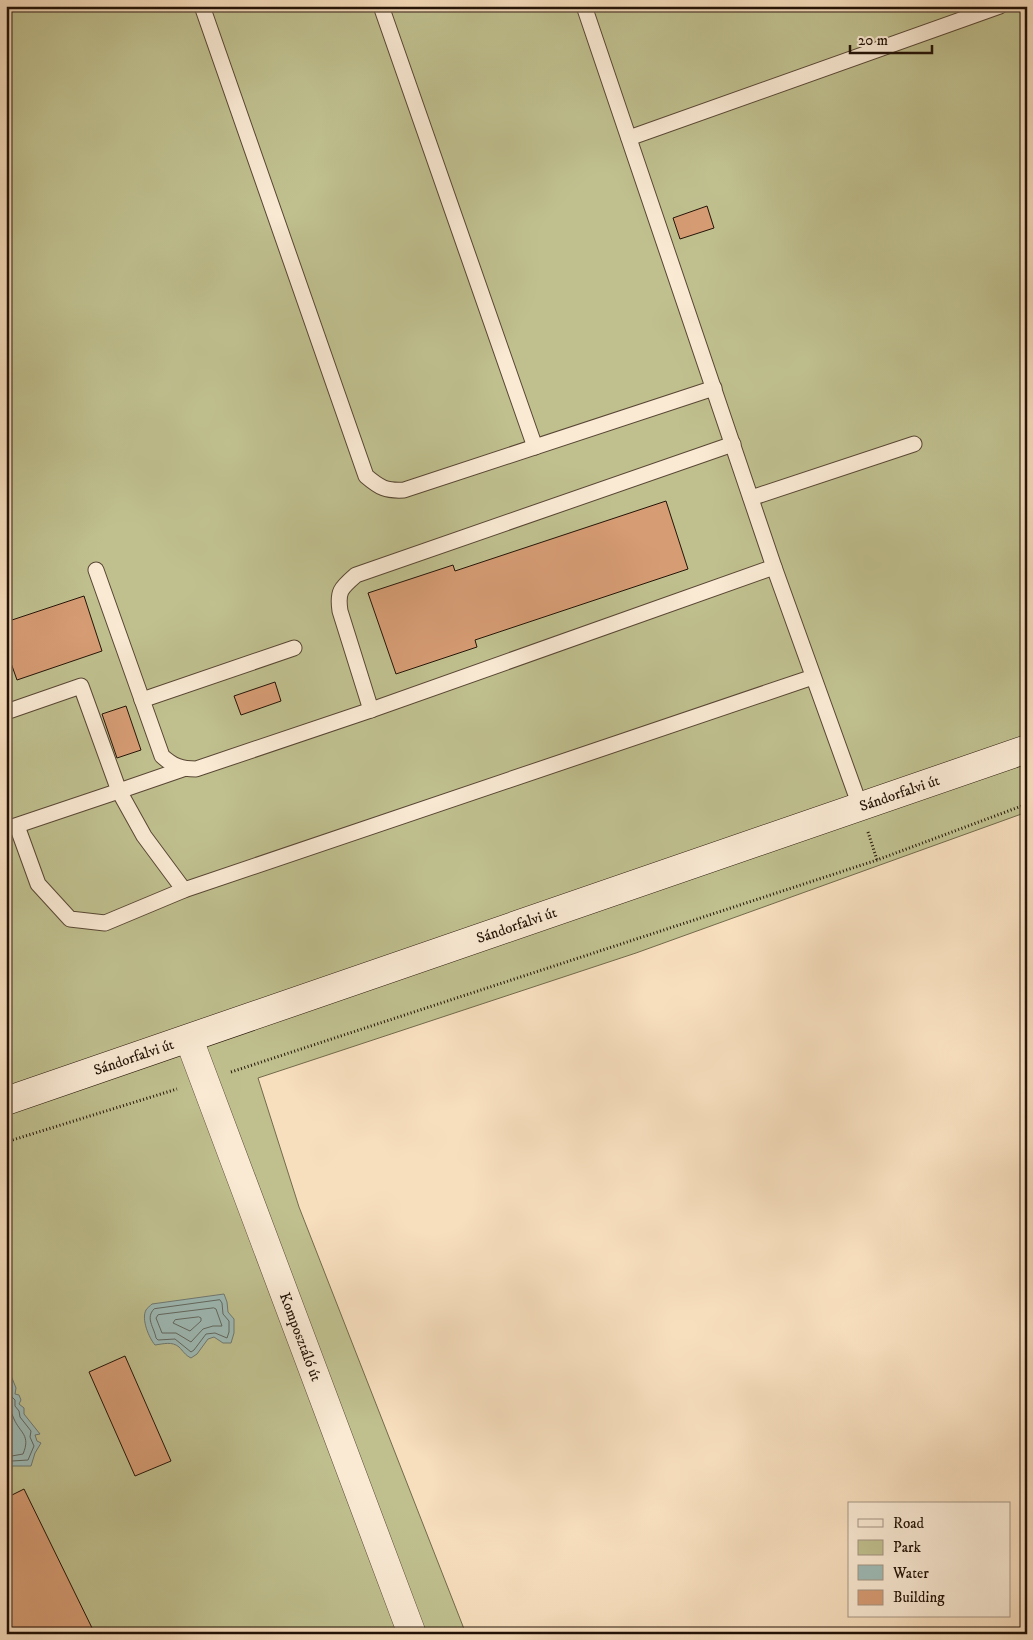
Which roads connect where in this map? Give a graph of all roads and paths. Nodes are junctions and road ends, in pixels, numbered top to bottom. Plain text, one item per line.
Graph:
1 (202, 6) edge
2 (381, 6) edge
3 (584, 6) edge
4 (1000, 6) edge
5 (629, 138) junction
6 (714, 388) junction
7 (733, 444) junction
8 (914, 444) dead end
9 (535, 447) junction
10 (751, 498) junction
11 (774, 567) junction
12 (96, 570) dead end
13 (294, 648) dead end
14 (813, 677) junction
15 (142, 700) junction
16 (371, 710) junction
17 (6, 712) edge
18 (1027, 749) edge
19 (183, 769) junction
20 (119, 791) junction
21 (1027, 804) edge
22 (860, 806) junction
23 (12, 827) edge
24 (184, 890) junction
25 (190, 1038) junction
26 (205, 1080) junction
27 (6, 1101) edge
28 (6, 1142) edge
29 (412, 1634) edge

1 - 9 lane
2 - 9 lane
3 - 5 lane
4 - 5 lane
5 - 6 lane
6 - 7 lane
6 - 9 lane
7 - 10 lane
7 - 16 lane
8 - 10 lane
10 - 11 lane
11 - 14 lane
11 - 16 lane
12 - 15 lane
13 - 15 lane
14 - 22 lane
14 - 24 lane
15 - 19 lane
16 - 19 lane
17 - 20 lane
18 - 22 main road, Sándorfalvi út
19 - 20 lane
20 - 23 lane
20 - 24 lane
21 - 26 path
22 - 25 main road, Sándorfalvi út
23 - 24 lane
25 - 26 main road, Komposztáló út
25 - 27 main road, Sándorfalvi út
26 - 28 path
26 - 29 main road, Komposztáló út

